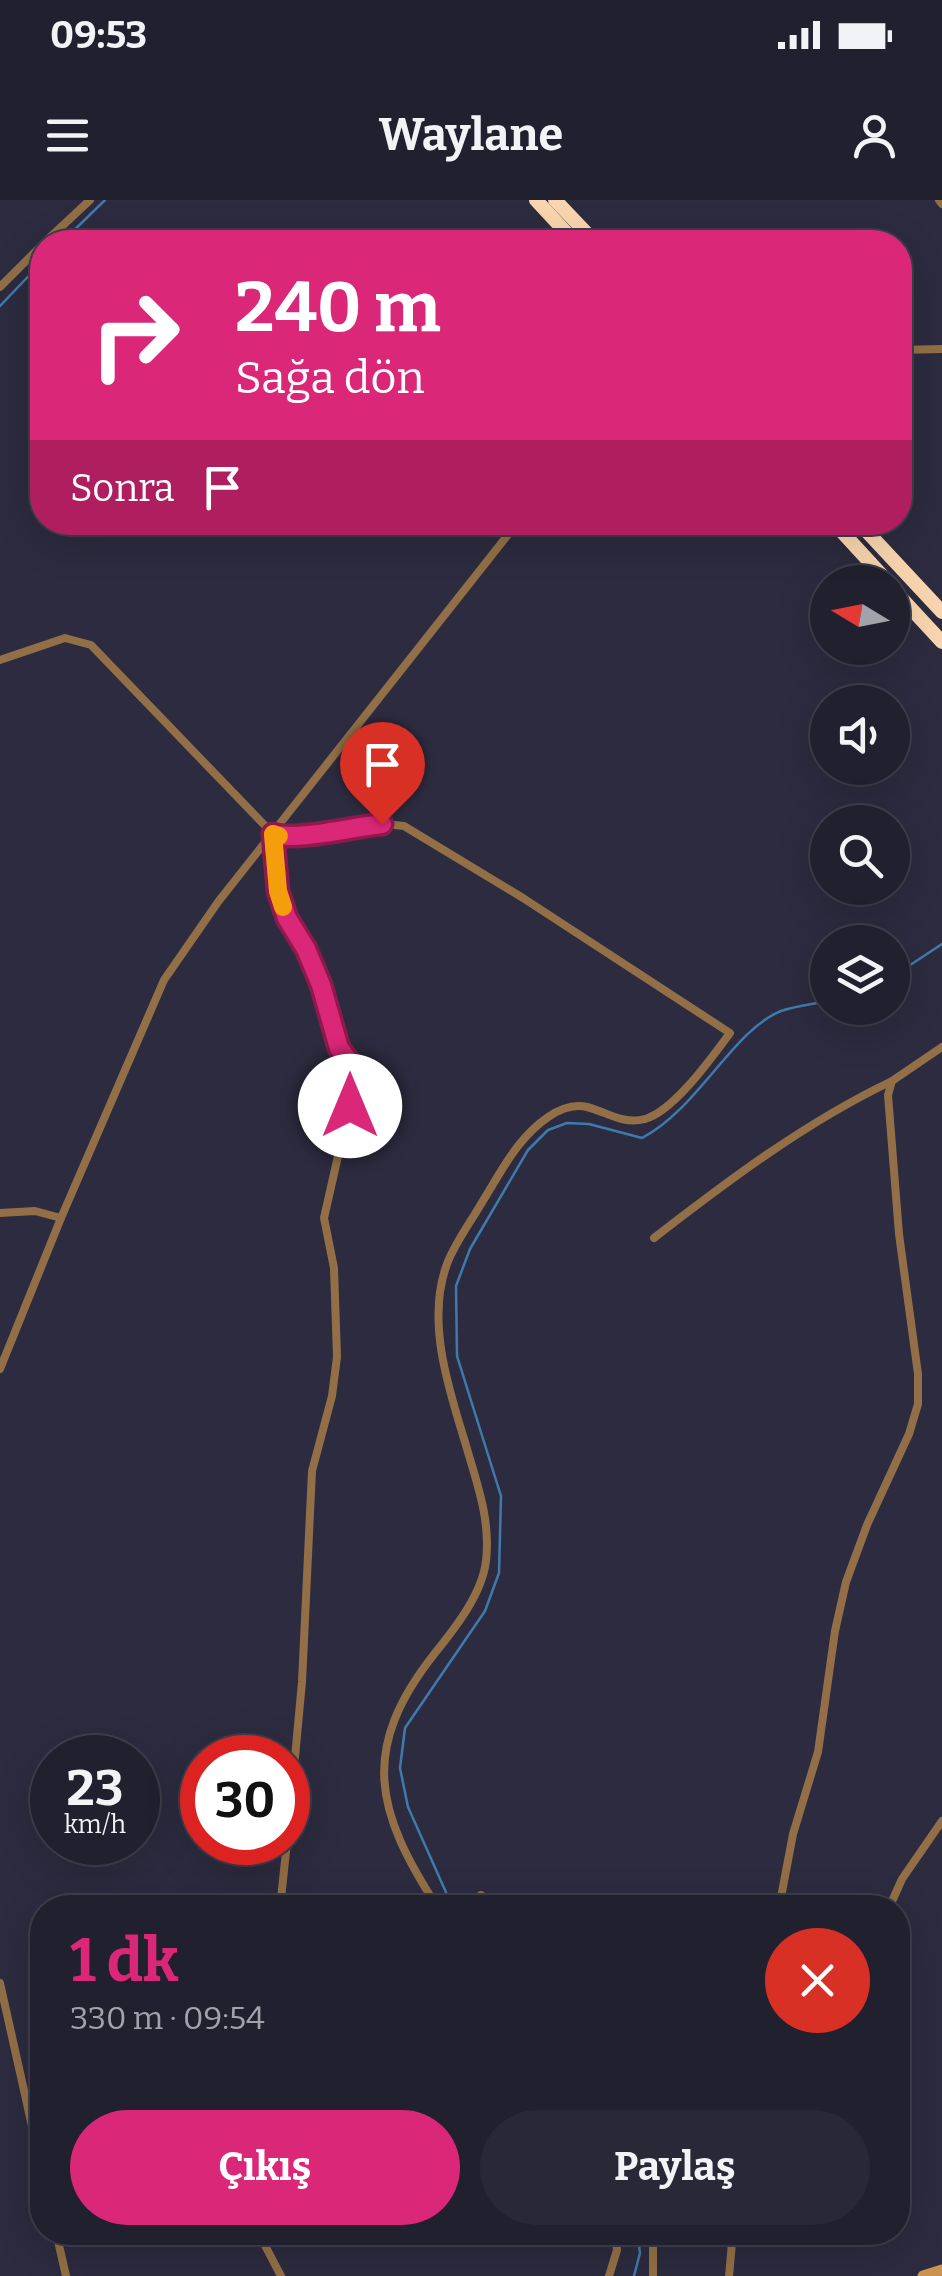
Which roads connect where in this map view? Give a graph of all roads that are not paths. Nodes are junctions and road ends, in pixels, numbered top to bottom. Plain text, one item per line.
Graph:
1 (90, 200) edge
2 (536, 200) edge
3 (554, 200) edge
4 (59, 230) edge
5 (565, 230) edge
6 (583, 230) edge
7 (30, 258) edge
8 (0, 287) edge
9 (942, 348) edge
10 (912, 349) edge
11 (508, 535) edge
12 (844, 535) edge
13 (870, 535) edge
14 (872, 565) edge
15 (910, 607) edge
16 (942, 612) edge
17 (942, 642) edge
18 (0, 660) edge
19 (273, 834) junction
20 (942, 1046) edge
21 (892, 1081) junction
22 (0, 1212) edge
23 (61, 1218) junction
24 (654, 1238) dead end
25 (0, 1369) edge
26 (297, 1735) edge
27 (942, 1821) edge
28 (284, 1865) edge
29 (281, 1895) edge
30 (431, 1895) edge
31 (781, 1895) edge
32 (894, 1895) edge
33 (0, 1983) edge
34 (30, 2117) edge
35 (60, 2245) edge
36 (264, 2245) edge
37 (616, 2245) edge
38 (653, 2245) edge
39 (731, 2245) edge
40 (733, 2245) edge
41 (730, 2251) junction
42 (942, 2270) edge
43 (66, 2276) edge
44 (280, 2276) edge
45 (609, 2276) edge
46 (652, 2276) edge
47 (729, 2276) edge
48 (923, 2276) edge

1 - 4 street
2 - 5 highway
3 - 6 highway
7 - 8 street
9 - 10 street
11 - 19 street
12 - 14 highway
13 - 16 highway
15 - 17 highway
18 - 19 street
19 - 23 street
19 - 26 street
19 - 30 street
20 - 21 street
21 - 24 street
21 - 31 street
22 - 23 street
23 - 25 street
27 - 32 street
28 - 29 street
33 - 34 street
35 - 43 street
36 - 44 street
37 - 45 street
38 - 46 street
39 - 41 street
40 - 41 street
41 - 47 street
42 - 48 street

